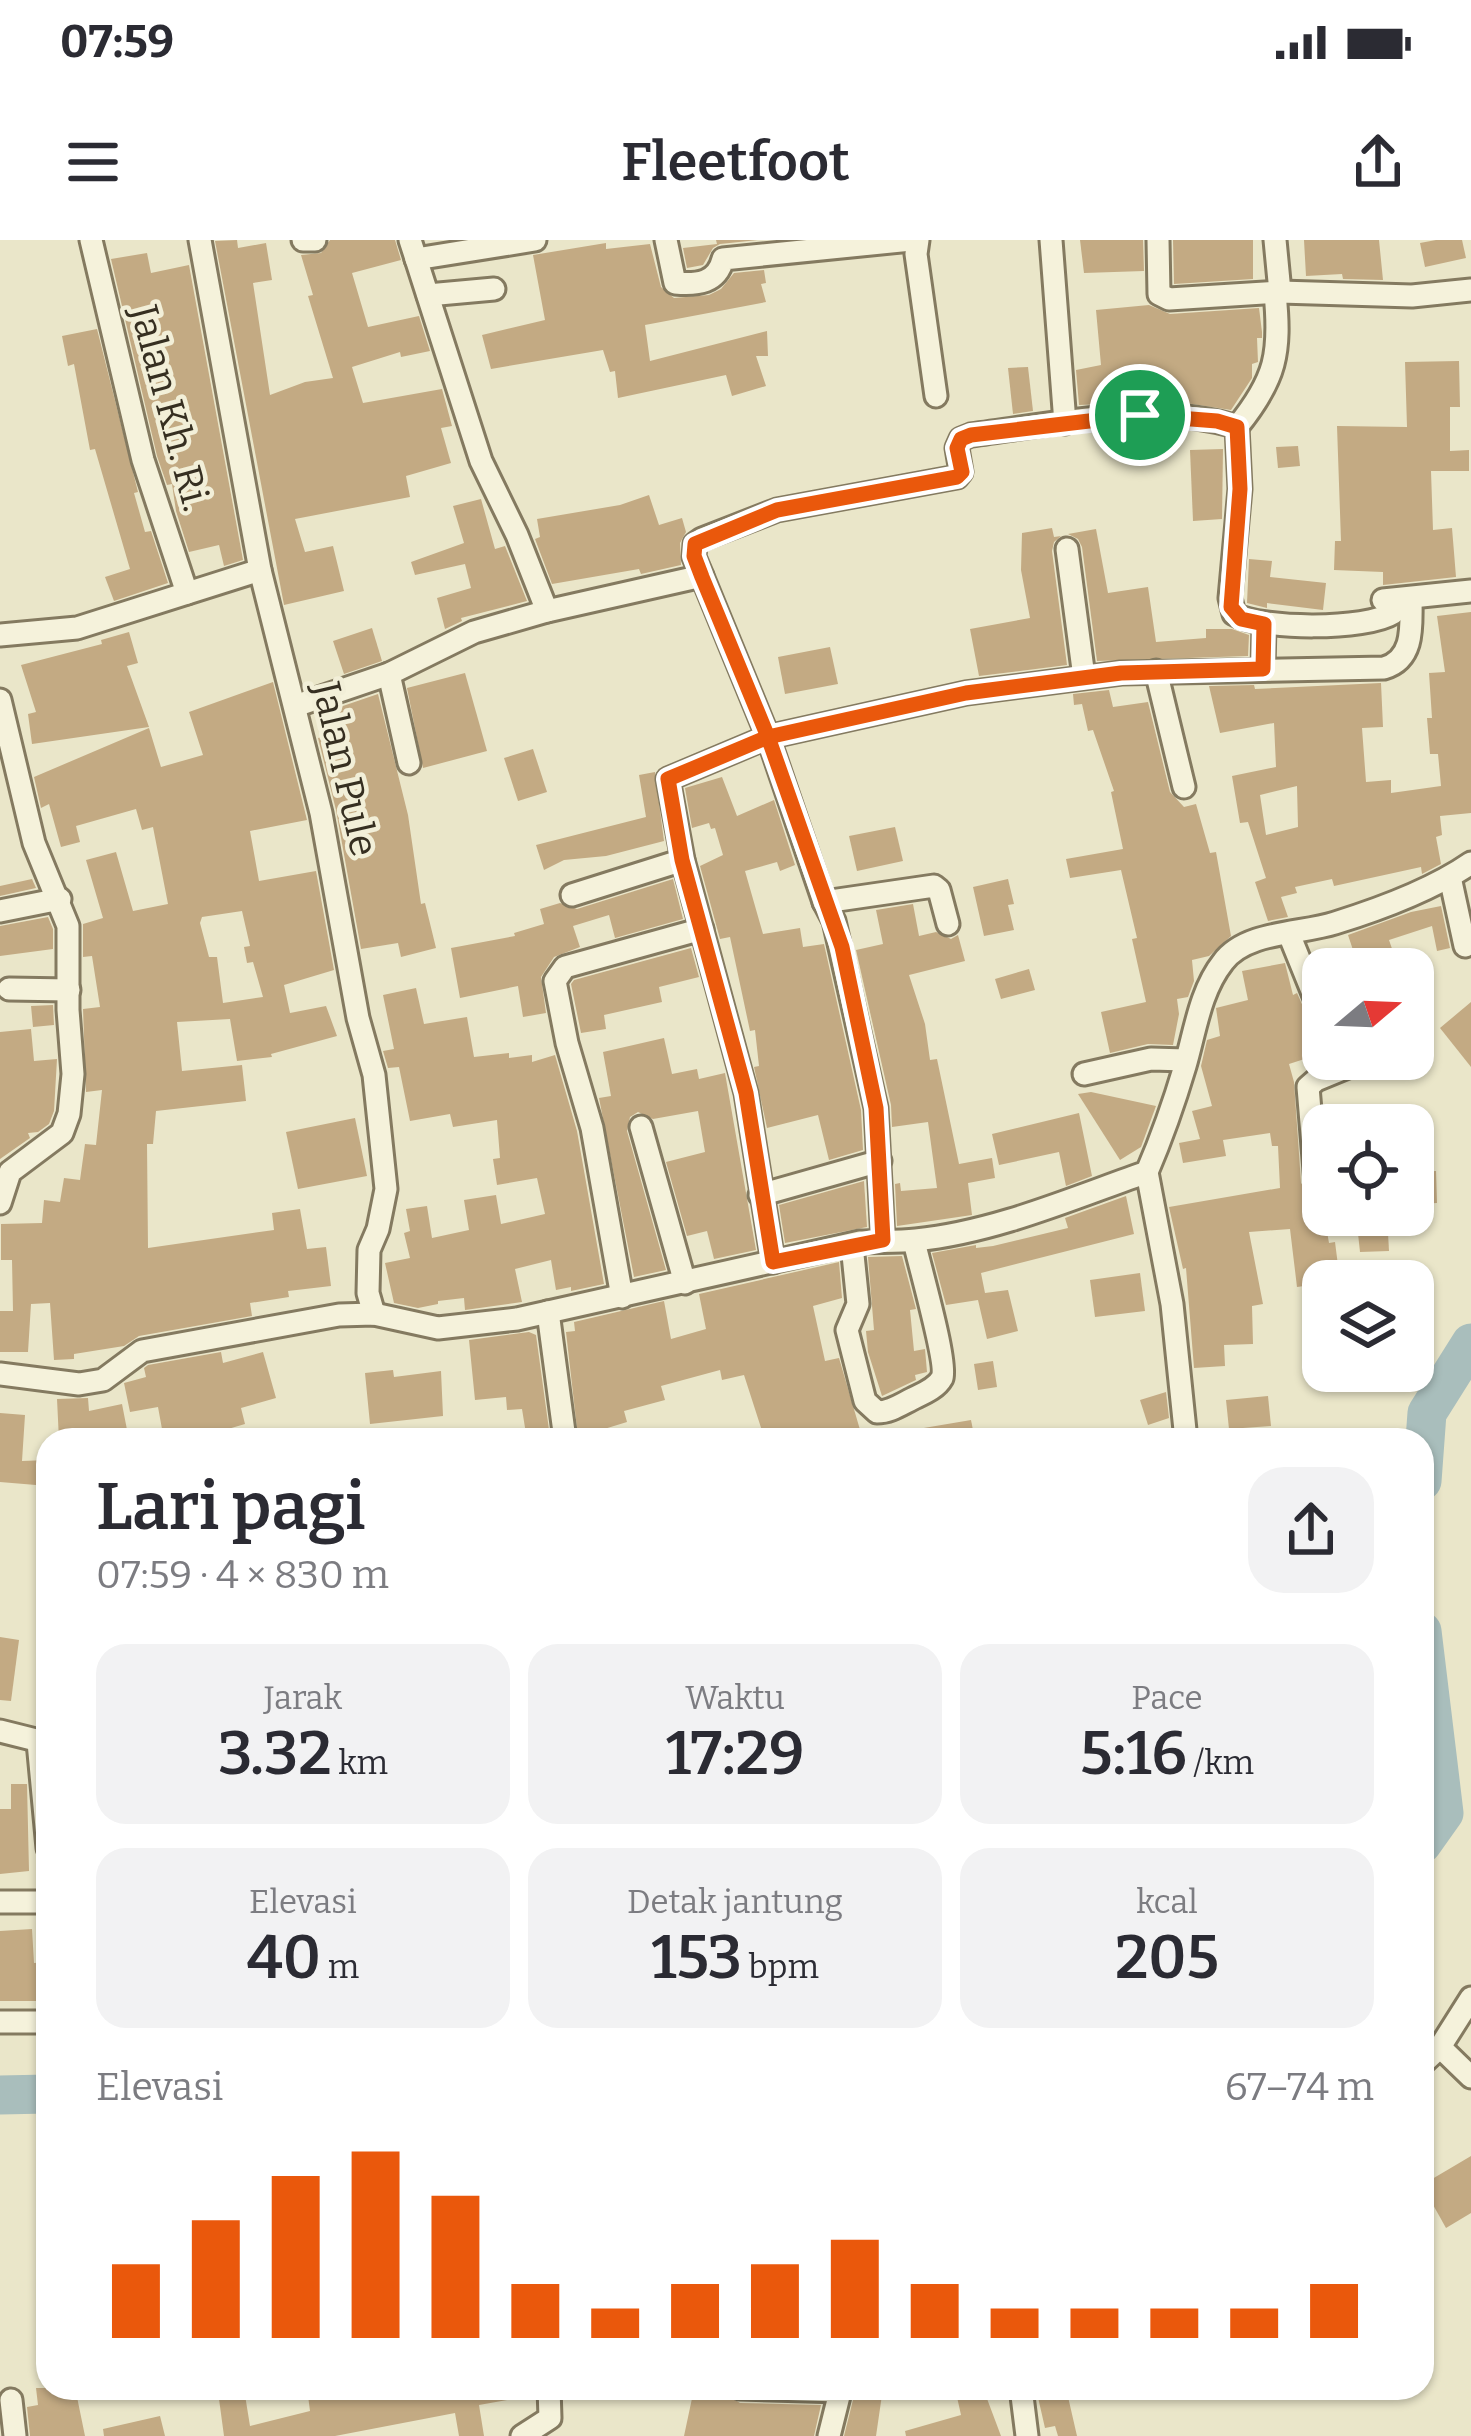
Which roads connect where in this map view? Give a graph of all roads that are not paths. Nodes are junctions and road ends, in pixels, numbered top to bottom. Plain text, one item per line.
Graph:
1 (91, 240) edge
2 (200, 240) edge
3 (303, 240) edge
4 (315, 240) edge
5 (535, 240) edge
6 (666, 240) edge
7 (914, 240) edge
8 (1051, 240) edge
9 (1158, 240) edge
10 (1275, 240) edge
11 (821, 244) edge
12 (413, 250) edge
13 (494, 289) dead end
14 (1471, 290) edge
15 (1277, 292) junction
16 (428, 295) junction
17 (936, 396) dead end
18 (1065, 422) junction
19 (1237, 427) junction
20 (1067, 549) dead end
21 (260, 570) junction
22 (702, 577) junction
23 (1471, 591) edge
24 (187, 593) junction
25 (1398, 599) junction
26 (547, 610) junction
27 (1264, 624) junction
28 (0, 635) edge
29 (1263, 669) junction
30 (1156, 671) junction
31 (389, 674) junction
32 (1084, 677) junction
33 (0, 700) edge
34 (295, 706) junction
35 (768, 737) junction
36 (409, 763) dead end
37 (1184, 787) dead end
38 (682, 860) junction
39 (1471, 863) edge
40 (1450, 877) junction
41 (572, 895) dead end
42 (60, 899) junction
43 (824, 902) junction
44 (0, 911) edge
45 (948, 924) dead end
46 (702, 929) junction
47 (1289, 934) junction
48 (1465, 946) dead end
49 (1302, 966) edge
50 (9, 988) dead end
51 (69, 990) junction
52 (1186, 1060) junction
53 (1084, 1074) dead end
54 (641, 1127) dead end
55 (880, 1161) junction
56 (1147, 1172) junction
57 (760, 1196) junction
58 (0, 1203) edge
59 (883, 1240) junction
60 (914, 1241) junction
61 (851, 1245) junction
62 (773, 1262) junction
63 (686, 1283) junction
64 (622, 1297) junction
65 (548, 1312) junction
66 (374, 1315) junction
67 (0, 1374) edge
68 (564, 1428) edge
69 (1185, 1428) edge
70 (0, 1731) edge
71 (36, 1740) edge
72 (0, 1902) edge
73 (36, 1902) edge
74 (1471, 1998) edge
75 (0, 2022) edge
76 (36, 2022) edge
77 (1440, 2047) junction
78 (1434, 2053) edge
79 (1471, 2077) edge
80 (11, 2400) dead end
81 (837, 2400) edge
82 (1022, 2400) edge
83 (554, 2427) edge
84 (15, 2436) edge
85 (522, 2436) edge
86 (829, 2436) edge
87 (1027, 2436) edge

1 - 24 street, Jalan Kh. Ri.
2 - 21 street, Jalan Pule
3 - 4 street
5 - 12 street
6 - 11 street
7 - 11 street
7 - 17 street
8 - 18 street
9 - 15 street
10 - 15 street
12 - 16 street
13 - 16 street
14 - 15 street
15 - 19 street
16 - 26 street
18 - 19 street
18 - 22 street
19 - 27 street
20 - 32 street
21 - 24 street
21 - 34 street, Jalan Pule
22 - 26 street
22 - 35 street
23 - 25 street
24 - 28 street
25 - 27 street
25 - 29 street
26 - 31 street
27 - 29 street
29 - 30 street
30 - 32 street
30 - 37 street
31 - 34 street
31 - 36 street
32 - 35 street
33 - 42 street
34 - 66 street, Jalan Pule
35 - 38 street
35 - 43 street
38 - 41 street
38 - 46 street
39 - 40 street
40 - 47 street
40 - 48 street
42 - 44 street
42 - 51 street
43 - 45 street
43 - 55 street
46 - 57 street
46 - 64 street
47 - 49 street
47 - 52 street
50 - 51 street
51 - 58 street
52 - 53 street
52 - 56 street
54 - 63 street
55 - 57 street
55 - 59 street
56 - 60 street
56 - 69 street
57 - 62 street
59 - 60 street
59 - 61 street
60 - 61 street
61 - 62 street
62 - 63 street
63 - 64 street
64 - 65 street
65 - 66 street
65 - 68 street
66 - 67 street
70 - 71 street
72 - 73 street
74 - 77 street
75 - 76 street
77 - 78 street
77 - 79 street
80 - 84 street
81 - 86 street
82 - 87 street
83 - 85 street

